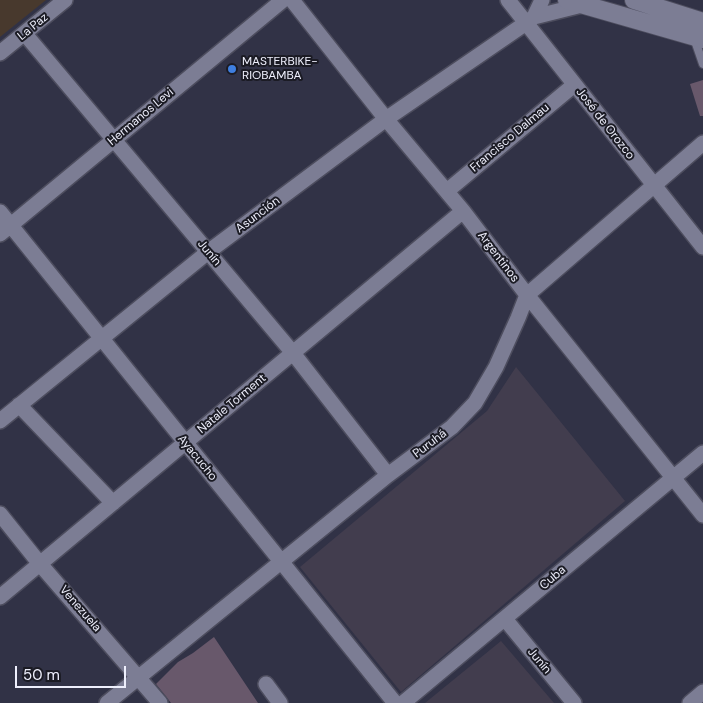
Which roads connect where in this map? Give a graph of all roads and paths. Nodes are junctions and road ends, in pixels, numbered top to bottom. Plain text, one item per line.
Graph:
1 (65, 0) edge
2 (283, 0) edge
3 (292, 0) edge
4 (508, 0) edge
5 (542, 0) edge
6 (634, 0) edge
7 (579, 2) edge
8 (530, 20) junction
9 (700, 32) edge
10 (25, 34) junction
11 (0, 54) edge
12 (703, 64) edge
13 (574, 85) junction
14 (386, 119) junction
15 (114, 140) junction
16 (703, 143) edge
17 (653, 186) junction
18 (446, 191) junction
19 (463, 211) junction
20 (0, 212) edge
21 (5, 229) edge
22 (703, 248) edge
23 (208, 252) junction
24 (527, 295) junction
25 (101, 338) junction
26 (293, 353) junction
27 (19, 406) junction
28 (0, 421) edge
29 (185, 443) junction
30 (703, 453) edge
31 (388, 475) junction
32 (672, 477) junction
33 (113, 503) junction
34 (0, 514) edge
35 (703, 515) edge
36 (280, 563) junction
37 (40, 564) junction
38 (0, 597) edge
39 (504, 619) junction
40 (139, 677) junction
41 (266, 684) dead end
42 (703, 692) edge
43 (107, 703) edge
44 (160, 703) edge
45 (280, 703) edge
46 (394, 703) edge
47 (403, 703) edge
48 (574, 703) edge
49 (690, 703) edge

1 - 10 street, La Paz
2 - 15 street, Hermanos Levi
3 - 14 street, Argentinos
4 - 8 street, José de Orozco
5 - 8 street, Asunción
6 - 9 street
7 - 8 street, Asunción
7 - 9 street
8 - 13 street, José de Orozco
8 - 14 street, Asunción
9 - 12 lane
10 - 11 street, La Paz
10 - 15 street, Junín
13 - 17 street, José de Orozco
13 - 18 street, Francisco Dalmau
14 - 18 street, Argentinos
14 - 23 street, Asunción
15 - 21 street, Hermanos Levi
15 - 23 street, Junín
16 - 17 street, Puruhá
17 - 22 street, José de Orozco
17 - 24 street, Puruhá
18 - 19 street, Argentinos
19 - 24 street, Argentinos
19 - 26 street, Natale Torment
20 - 21 street, Ayacucho
21 - 25 street, Ayacucho
23 - 25 street, Asunción
23 - 26 street, Junín
24 - 31 street, Puruhá
24 - 32 street, Argentinos
25 - 27 street, Asunción
25 - 29 street, Ayacucho
26 - 29 street, Natale Torment
26 - 31 street, Junín
27 - 28 street, Asunción
27 - 33 street
29 - 33 street, Natale Torment
29 - 36 street, Ayacucho
30 - 32 street, Cuba
31 - 36 street, Puruhá
32 - 35 street, Argentinos
32 - 39 street, Cuba
33 - 37 street, Natale Torment
34 - 37 street, Venezuela
36 - 40 street, Puruhá
36 - 46 street, Ayacucho
37 - 38 street, Natale Torment
37 - 40 street, Venezuela
39 - 47 street, Cuba
39 - 48 street, Junín
40 - 43 street, Puruhá
40 - 44 street, Venezuela
41 - 45 street
42 - 49 street

